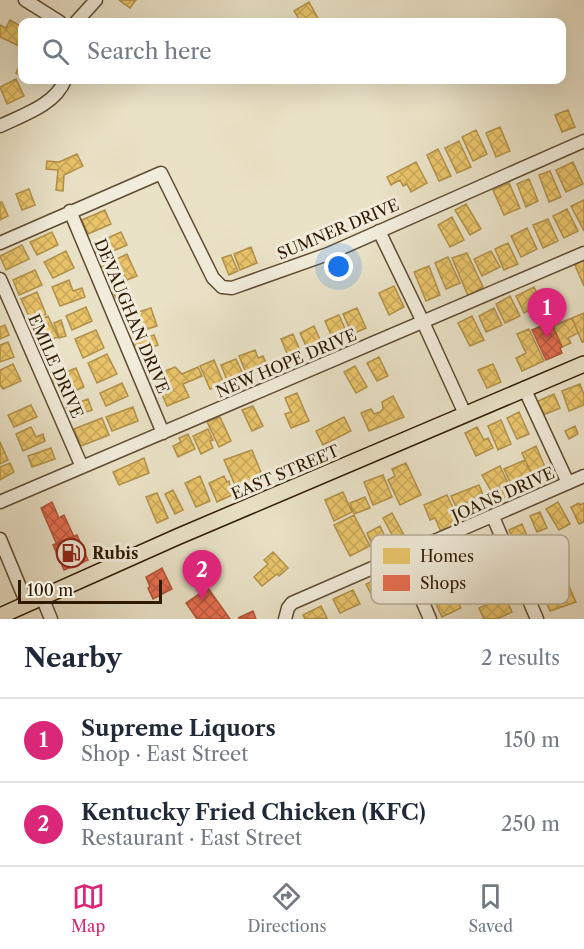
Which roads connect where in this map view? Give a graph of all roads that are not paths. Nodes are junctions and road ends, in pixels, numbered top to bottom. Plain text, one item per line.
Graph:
1 (25, 0) edge
2 (96, 0) edge
3 (54, 18) edge
4 (80, 18) edge
5 (62, 84) edge
6 (0, 126) edge
7 (584, 141) edge
8 (70, 211) junction
9 (379, 231) junction
10 (0, 243) edge
11 (584, 253) edge
12 (0, 279) edge
13 (423, 322) junction
14 (584, 363) edge
15 (524, 388) junction
16 (465, 414) junction
17 (163, 433) junction
18 (82, 467) junction
19 (584, 476) edge
20 (568, 483) junction
21 (0, 502) edge
22 (493, 517) junction
23 (451, 535) edge
24 (501, 535) edge
25 (0, 538) edge
26 (371, 569) edge
27 (42, 597) junction
28 (27, 603) junction
29 (423, 604) edge
30 (531, 604) edge
31 (0, 616) edge
32 (51, 619) edge
33 (285, 619) edge
34 (430, 619) edge
35 (537, 619) edge

1 - 3 street
2 - 4 street
5 - 6 street
7 - 9 street, SUMNER DRIVE
8 - 9 street, SUMNER DRIVE
8 - 10 street
8 - 17 street, DEVAUGHAN DRIVE
9 - 13 street
11 - 13 street, NEW HOPE DRIVE
12 - 18 street, EMILE DRIVE
13 - 16 street
13 - 17 street, NEW HOPE DRIVE
14 - 15 main road, EAST STREET
15 - 16 main road, EAST STREET
15 - 20 street
16 - 27 main road, EAST STREET
17 - 18 street, NEW HOPE DRIVE
18 - 21 street, NEW HOPE DRIVE
19 - 20 street, JOANS DRIVE
20 - 22 street, JOANS DRIVE
22 - 23 street, JOANS DRIVE
22 - 24 street
25 - 28 street
26 - 33 street, JOANS DRIVE
27 - 28 main road, EAST STREET
27 - 32 street
28 - 31 main road, EAST STREET
29 - 34 street
30 - 35 street

